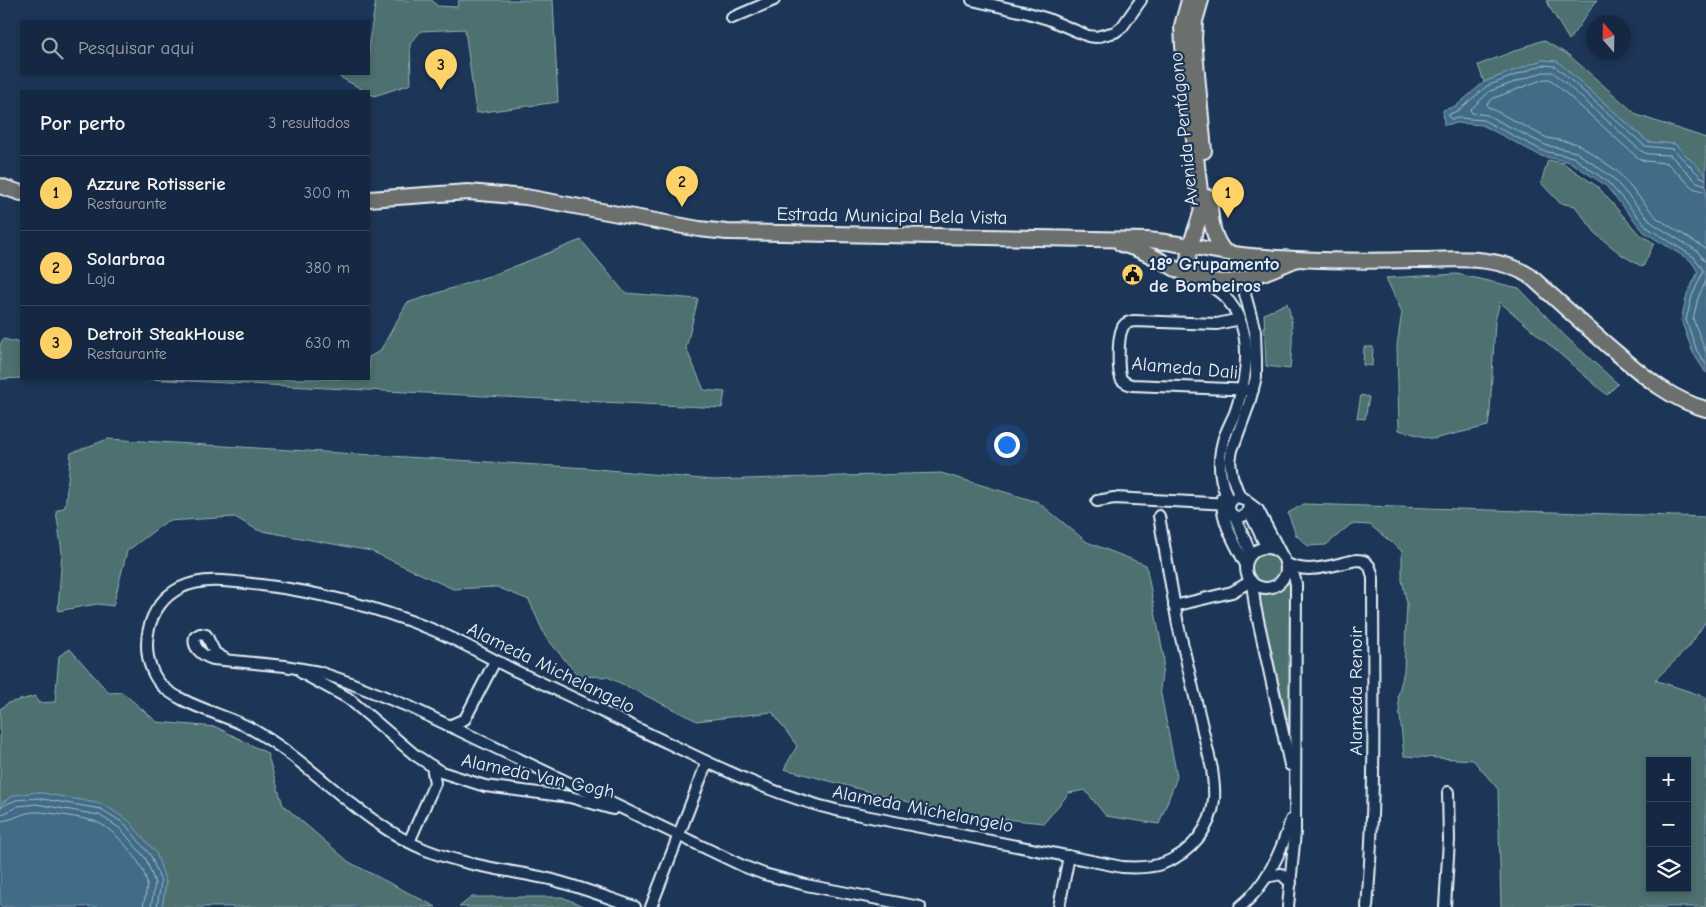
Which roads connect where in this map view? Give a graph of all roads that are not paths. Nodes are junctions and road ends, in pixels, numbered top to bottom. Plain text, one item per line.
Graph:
1 (774, 0) edge
2 (972, 0) edge
3 (1141, 0) edge
4 (1189, 0) edge
5 (1201, 0) edge
6 (732, 18) dead end
7 (0, 186) edge
8 (20, 192) edge
9 (370, 199) edge
10 (1106, 239) junction
11 (1190, 246) junction
12 (1225, 252) junction
13 (1241, 255) junction
14 (1298, 259) junction
15 (1416, 260) junction
16 (1246, 279) junction
17 (1204, 281) junction
18 (1240, 319) junction
19 (1241, 390) junction
20 (1253, 390) junction
21 (1706, 409) edge
22 (1706, 416) edge
23 (1241, 498) junction
24 (1097, 501) dead end
25 (1227, 504) junction
26 (1248, 509) junction
27 (1159, 516) dead end
28 (1235, 516) junction
29 (1267, 548) junction
30 (1251, 554) junction
31 (1284, 563) junction
32 (1246, 565) junction
33 (1252, 582) junction
34 (1174, 606) junction
35 (227, 660) dead end
36 (495, 660) junction
37 (285, 666) junction
38 (348, 682) junction
39 (342, 694) junction
40 (465, 719) junction
41 (1295, 723) junction
42 (1282, 724) junction
43 (449, 726) junction
44 (470, 735) junction
45 (706, 762) junction
46 (432, 766) junction
47 (450, 775) junction
48 (436, 783) junction
49 (574, 786) junction
50 (1448, 792) dead end
51 (1294, 793) junction
52 (570, 797) junction
53 (1294, 812) junction
54 (638, 816) junction
55 (679, 836) junction
56 (409, 842) junction
57 (1069, 856) junction
58 (1266, 877) junction
59 (1291, 883) junction
60 (635, 907) edge
61 (651, 907) edge
62 (920, 907) edge
63 (1059, 907) edge
64 (1240, 907) edge
65 (1288, 907) edge
66 (1367, 907) edge
67 (1446, 907) edge

1 - 6 street
2 - 3 street
4 - 11 main road, Avenida Pentágono
5 - 12 main road, Avenida Pentágono
7 - 8 main road
9 - 10 main road, Estrada Municipal Bela Vista
10 - 11 main road, Estrada Municipal Bela Vista
10 - 17 main road
11 - 12 main road, Estrada Municipal Bela Vista
11 - 17 main road
12 - 13 main road, Estrada Municipal Bela Vista
13 - 14 main road, Estrada Municipal Bela Vista
13 - 16 main road
14 - 15 main road, Estrada Municipal Bela Vista
14 - 16 main road
15 - 21 main road, Estrada Municipal Bela Vista
15 - 22 main road, Estrada Municipal Bela Vista
16 - 17 main road
16 - 20 street
17 - 18 street
18 - 19 street
18 - 19 street, Alameda Dali
19 - 20 street, Alameda Dali
19 - 25 street
20 - 23 street
23 - 25 street
23 - 26 street
23 - 31 street
24 - 25 street
25 - 28 street
25 - 32 street
26 - 28 street
26 - 29 street
27 - 34 street, Alameda Michelangelo
28 - 30 street
29 - 30 street
29 - 31 street
30 - 32 street
31 - 33 street
31 - 41 street
31 - 66 street, Alameda Renoir
32 - 33 street
33 - 34 street
33 - 42 street
34 - 57 street, Alameda Michelangelo
35 - 37 street, Alameda Van Gogh
36 - 40 street
36 - 45 street, Alameda Michelangelo
36 - 56 street, Alameda Michelangelo
37 - 38 street, Alameda Van Gogh
37 - 39 street, Alameda Van Gogh
38 - 39 street
38 - 43 street, Alameda Van Gogh
39 - 46 street, Alameda Van Gogh
40 - 43 street
40 - 44 street
41 - 42 street
41 - 51 street
42 - 51 street
43 - 44 street, Alameda Van Gogh
44 - 49 street, Alameda Van Gogh
45 - 55 street
45 - 57 street, Alameda Michelangelo
46 - 47 street, Alameda Van Gogh
46 - 48 street
47 - 48 street
47 - 52 street, Alameda Van Gogh
48 - 56 street
49 - 52 street
49 - 54 street, Alameda Van Gogh
50 - 67 street
51 - 53 street
52 - 54 street, Alameda Van Gogh
53 - 58 street
53 - 59 street
54 - 55 street, Alameda Van Gogh
55 - 61 street
55 - 62 street, Alameda Van Gogh
56 - 60 street, Alameda Michelangelo
57 - 63 street
58 - 59 street
58 - 64 street
59 - 65 street

